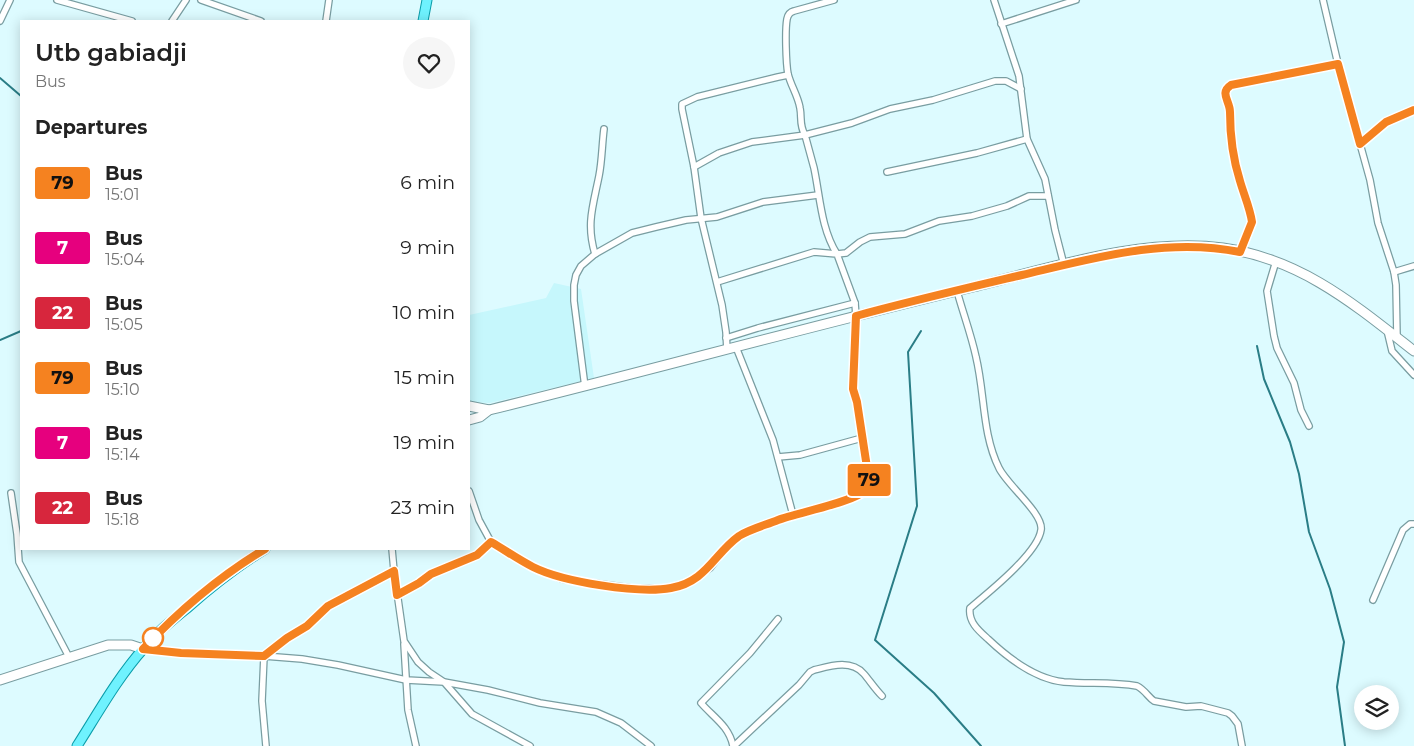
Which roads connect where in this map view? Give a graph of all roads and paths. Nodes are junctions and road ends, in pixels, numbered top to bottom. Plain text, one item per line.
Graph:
1 (10, 0) edge
2 (57, 0) edge
3 (186, 0) edge
4 (201, 0) edge
5 (329, 0) edge
6 (427, 0) edge
7 (834, 0) edge
8 (994, 0) edge
9 (1076, 0) edge
10 (1323, 0) edge
11 (0, 20) edge
12 (128, 20) edge
13 (173, 20) edge
14 (258, 20) edge
15 (326, 20) edge
16 (423, 20) edge
17 (1001, 24) junction
18 (1338, 64) junction
19 (788, 75) junction
20 (1021, 89) junction
21 (1414, 110) edge
22 (604, 129) dead end
23 (804, 135) junction
24 (1027, 139) junction
25 (1360, 144) junction
26 (694, 167) junction
27 (887, 172) dead end
28 (818, 195) junction
29 (1048, 196) junction
30 (701, 218) junction
31 (1240, 252) junction
32 (595, 254) junction
33 (837, 254) junction
34 (1276, 261) junction
35 (1064, 265) junction
36 (1414, 266) edge
37 (1394, 272) junction
38 (717, 282) junction
39 (957, 291) junction
40 (854, 303) junction
41 (856, 316) junction
42 (1387, 330) junction
43 (1396, 337) junction
44 (726, 338) junction
45 (731, 349) junction
46 (1414, 351) edge
47 (1414, 375) edge
48 (585, 386) junction
49 (470, 406) edge
50 (489, 410) junction
51 (470, 421) edge
52 (1309, 426) dead end
53 (862, 438) junction
54 (778, 456) junction
55 (11, 493) dead end
56 (470, 494) edge
57 (793, 515) junction
58 (1414, 524) edge
59 (491, 542) junction
60 (263, 550) edge
61 (392, 550) edge
62 (394, 571) junction
63 (397, 595) junction
64 (1373, 600) dead end
65 (778, 619) dead end
66 (404, 641) junction
67 (143, 649) junction
68 (264, 656) junction
69 (69, 657) junction
70 (0, 680) edge
71 (406, 680) junction
72 (444, 682) junction
73 (882, 696) dead end
74 (77, 746) edge
75 (266, 746) edge
76 (416, 746) edge
77 (530, 746) edge
78 (651, 746) edge
79 (734, 746) edge
80 (1242, 746) edge

1 - 11 street
2 - 12 street
3 - 13 street
4 - 14 street
5 - 15 street
6 - 16 main road
7 - 19 street
8 - 17 street
9 - 17 street
10 - 18 street
17 - 20 street
18 - 25 street
18 - 31 street
19 - 23 street
19 - 26 street
20 - 23 street
20 - 24 street
21 - 25 street
22 - 32 street
23 - 26 street
23 - 28 street
24 - 27 street
24 - 29 street
25 - 37 street
26 - 30 street
28 - 30 street
28 - 33 street
29 - 33 street
29 - 35 street
30 - 32 street
30 - 38 street
31 - 34 street
31 - 35 street
32 - 48 street
33 - 38 street
33 - 40 street
34 - 42 street
34 - 52 street
35 - 39 street
36 - 37 street
37 - 43 street
38 - 44 street
39 - 41 street
39 - 80 street
40 - 41 street
40 - 44 street
41 - 45 street
41 - 53 street
42 - 43 street
42 - 47 street
43 - 46 street
44 - 45 street
45 - 48 street
45 - 54 street
48 - 50 street
49 - 50 street
50 - 51 street
53 - 54 street
53 - 57 street
54 - 57 street
55 - 69 street
56 - 59 street
57 - 59 street
58 - 64 street
59 - 63 street
60 - 67 main road
61 - 62 street
62 - 63 street
62 - 68 street
63 - 66 street
65 - 79 street
66 - 71 street
66 - 72 street
67 - 68 street
67 - 69 street
67 - 74 main road
68 - 71 street
68 - 75 street
69 - 70 street
71 - 72 street
71 - 76 street
72 - 77 street
72 - 78 street
73 - 79 street

